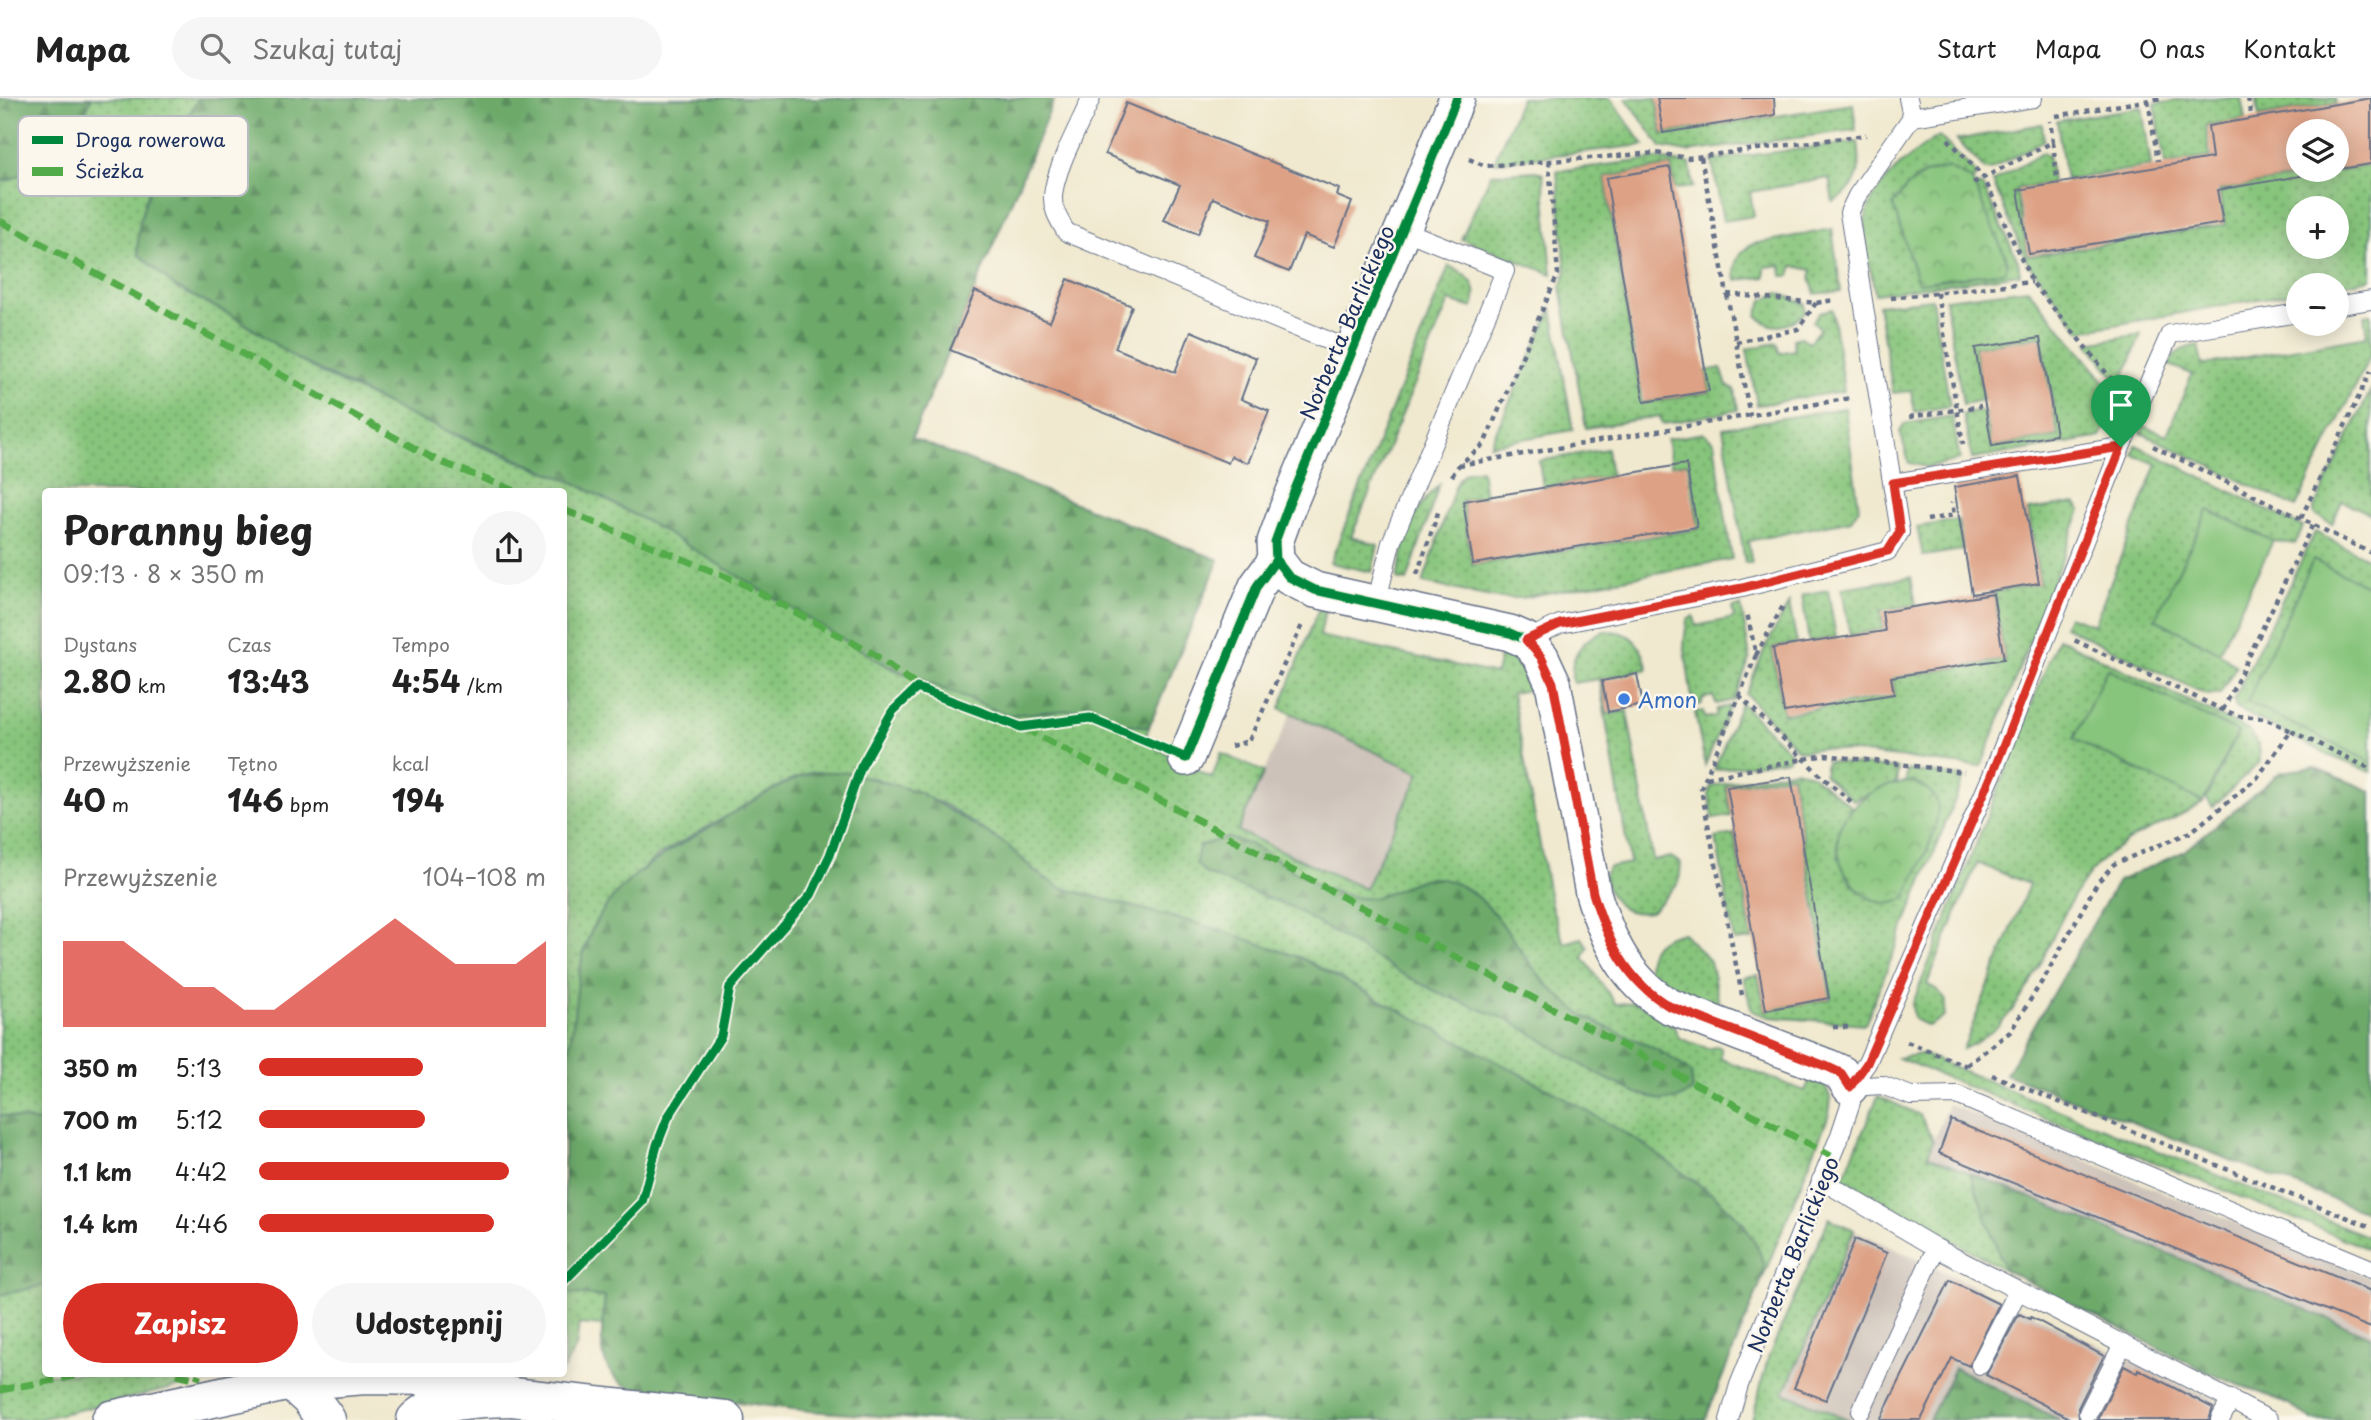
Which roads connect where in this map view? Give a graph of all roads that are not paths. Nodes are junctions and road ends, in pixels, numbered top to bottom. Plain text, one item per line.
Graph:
1 (1091, 98) edge
2 (1457, 98) edge
3 (1908, 98) edge
4 (2033, 98) edge
5 (1907, 124) junction
6 (1403, 230) junction
7 (2371, 300) edge
8 (2349, 304) edge
9 (2286, 315) edge
10 (1353, 351) junction
11 (2124, 440) junction
12 (1893, 483) junction
13 (1276, 560) junction
14 (1376, 604) junction
15 (1526, 640) junction
16 (1186, 758) road end
17 (1850, 1087) junction
18 (1821, 1180) junction
19 (1936, 1248) junction
20 (2371, 1269) edge
21 (2018, 1291) junction
22 (2123, 1344) junction
23 (1980, 1365) dead end
24 (340, 1377) edge
25 (435, 1377) edge
26 (291, 1381) junction
27 (512, 1397) junction
28 (2231, 1399) junction
29 (1861, 1411) dead end
30 (2088, 1413) dead end
31 (111, 1420) edge
32 (292, 1420) edge
33 (326, 1420) edge
34 (416, 1420) edge
35 (725, 1420) edge
36 (1729, 1420) edge
37 (2220, 1420) edge
38 (2269, 1420) edge

1 - 10 lane
2 - 6 street, Norberta Barlickiego
3 - 5 lane
4 - 5 lane
5 - 12 lane
6 - 10 street, Norberta Barlickiego
6 - 14 lane
7 - 8 lane
9 - 11 lane, Norberta Barlickiego
10 - 13 street, Norberta Barlickiego
11 - 12 lane
11 - 17 lane, Norberta Barlickiego
12 - 15 lane
13 - 14 street
13 - 16 street, Norberta Barlickiego
14 - 15 street
15 - 17 street
17 - 18 lane, Norberta Barlickiego
17 - 20 lane
18 - 19 lane
18 - 36 lane, Norberta Barlickiego
19 - 21 lane
19 - 29 lane
21 - 22 lane
21 - 23 lane
22 - 28 lane
22 - 30 lane
24 - 26 street
25 - 27 street
26 - 31 street
26 - 32 street
26 - 33 street
27 - 34 street
27 - 35 street
28 - 37 lane
28 - 38 lane

